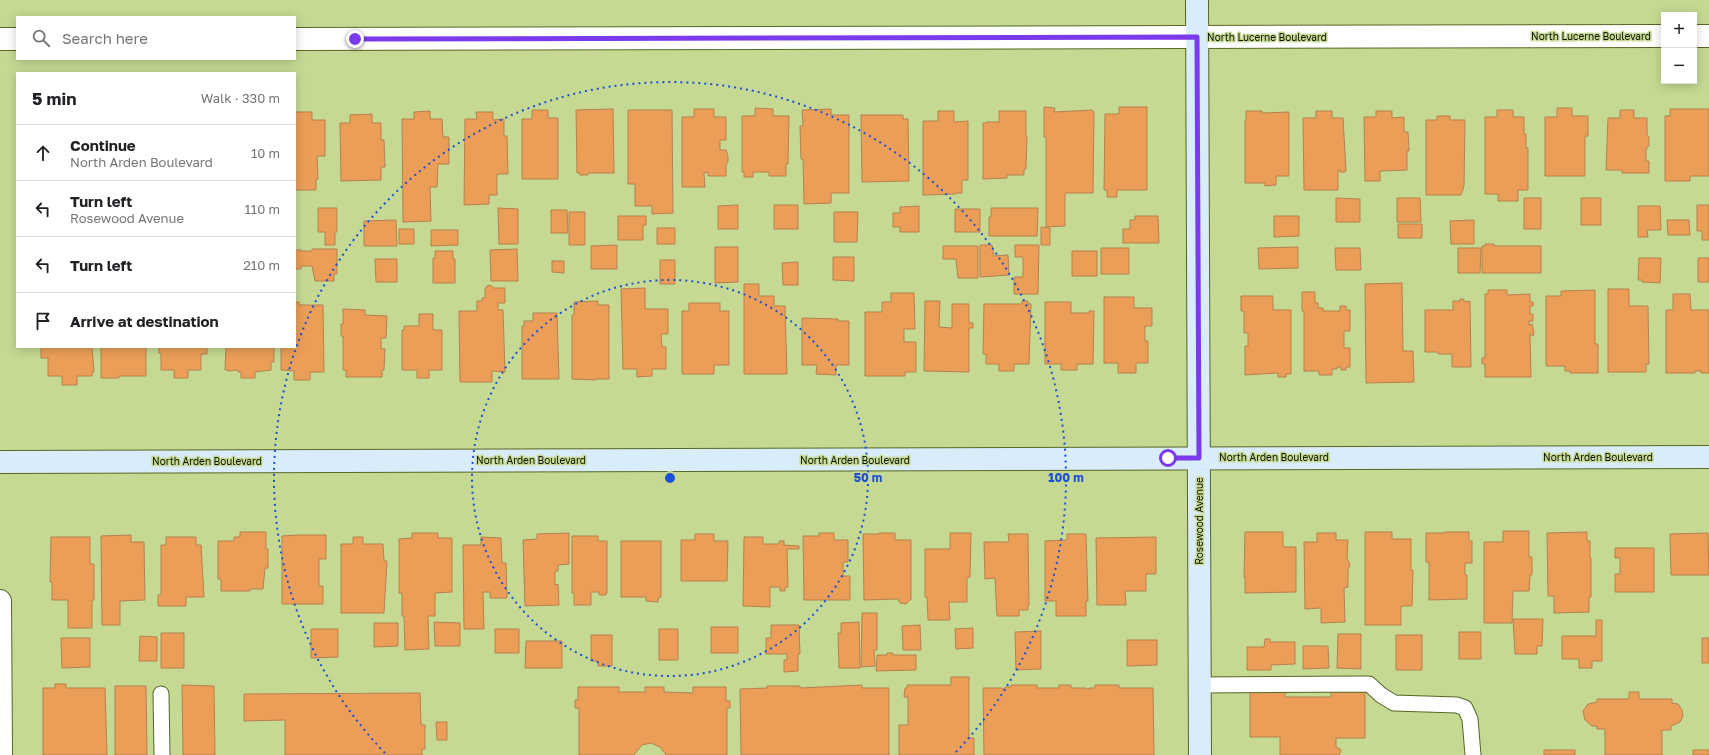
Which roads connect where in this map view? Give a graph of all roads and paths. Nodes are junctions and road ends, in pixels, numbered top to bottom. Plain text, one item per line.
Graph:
1 (1197, 0) edge
2 (1661, 36) edge
3 (1697, 36) edge
4 (1709, 36) edge
5 (1197, 37) junction
6 (0, 39) edge
7 (16, 39) edge
8 (296, 39) edge
9 (1709, 457) edge
10 (1199, 458) junction
11 (0, 462) edge
12 (0, 601) edge
13 (1199, 686) junction
14 (161, 694) dead end
15 (1, 755) edge
16 (162, 755) edge
17 (1200, 755) edge
18 (1473, 755) edge

1 - 5 street, Rosewood Avenue
2 - 5 street, North Lucerne Boulevard
3 - 4 street
5 - 8 street, North Lucerne Boulevard
5 - 10 street, Rosewood Avenue
6 - 7 street
9 - 10 street, North Arden Boulevard
10 - 11 street, North Arden Boulevard
10 - 13 street, Rosewood Avenue
12 - 15 street
13 - 17 street, Rosewood Avenue
13 - 18 lane
14 - 16 lane

